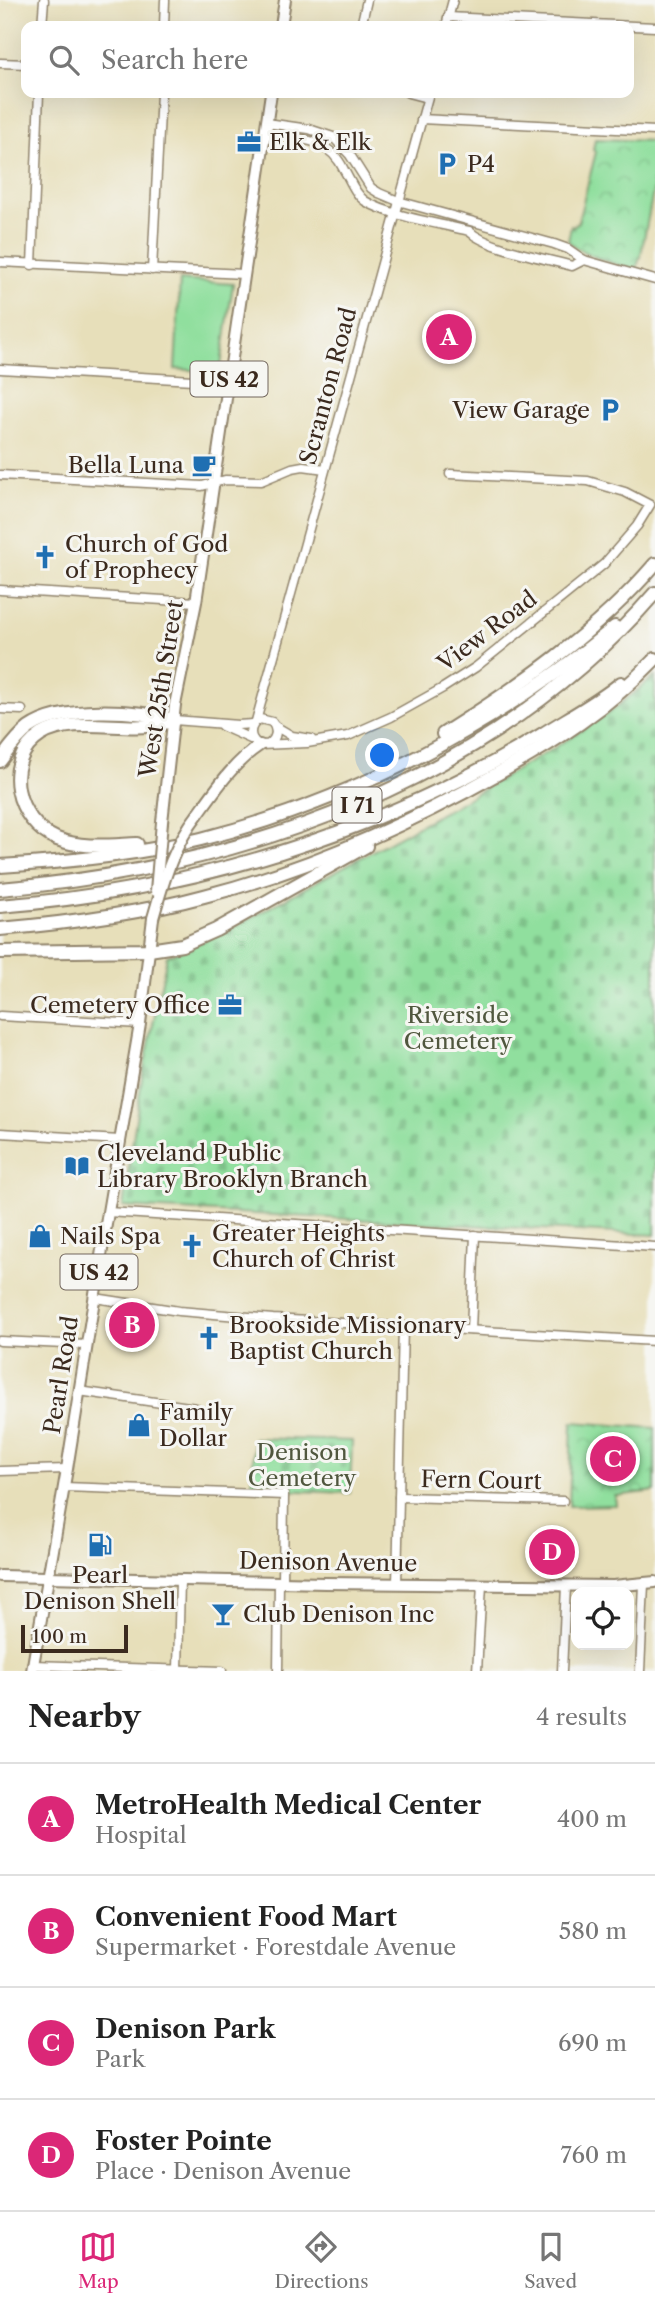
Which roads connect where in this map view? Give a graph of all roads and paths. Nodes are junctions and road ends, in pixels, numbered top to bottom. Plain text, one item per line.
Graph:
1 (44, 0) edge
2 (165, 0) edge
3 (285, 0) edge
4 (367, 0) edge
5 (453, 0) edge
6 (448, 17) junction
7 (43, 21) edge
8 (164, 21) edge
9 (282, 21) edge
10 (362, 21) edge
11 (447, 21) edge
12 (531, 21) edge
13 (634, 26) edge
14 (655, 27) edge
15 (0, 63) edge
16 (21, 64) edge
17 (39, 98) edge
18 (160, 98) edge
19 (270, 98) edge
20 (427, 98) edge
21 (421, 119) junction
22 (266, 129) junction
23 (655, 131) edge
24 (324, 133) junction
25 (320, 143) junction
26 (398, 201) junction
27 (395, 212) junction
28 (446, 214) junction
29 (471, 222) junction
30 (443, 225) junction
31 (469, 231) junction
32 (584, 260) junction
33 (0, 262) edge
34 (32, 265) junction
35 (152, 270) junction
36 (244, 274) junction
37 (655, 281) edge
38 (0, 369) edge
39 (228, 382) junction
40 (325, 469) junction
41 (450, 474) dead end
42 (0, 475) edge
43 (214, 484) junction
44 (655, 564) edge
45 (0, 590) edge
46 (655, 593) edge
47 (196, 602) junction
48 (655, 657) edge
49 (265, 691) junction
50 (0, 709) edge
51 (22, 710) dead end
52 (174, 720) junction
53 (216, 723) junction
54 (254, 723) junction
55 (273, 724) junction
56 (317, 740) junction
57 (260, 743) junction
58 (0, 761) edge
59 (313, 803) junction
60 (429, 811) junction
61 (252, 824) junction
62 (0, 866) edge
63 (0, 889) edge
64 (0, 905) edge
65 (152, 924) junction
66 (0, 929) edge
67 (149, 950) junction
68 (0, 952) edge
69 (0, 1016) edge
70 (141, 1024) junction
71 (0, 1133) edge
72 (120, 1140) junction
73 (107, 1212) junction
74 (475, 1235) junction
75 (655, 1247) edge
76 (95, 1298) junction
77 (403, 1326) junction
78 (471, 1330) junction
79 (0, 1341) edge
80 (655, 1341) edge
81 (87, 1345) junction
82 (79, 1391) junction
83 (196, 1408) dead end
84 (68, 1469) junction
85 (0, 1471) edge
86 (64, 1487) junction
87 (399, 1497) junction
88 (563, 1501) dead end
89 (0, 1576) edge
90 (48, 1577) junction
91 (180, 1580) junction
92 (281, 1582) junction
93 (650, 1583) edge
94 (397, 1584) junction
95 (482, 1585) junction
96 (566, 1586) junction
97 (32, 1668) edge
98 (178, 1670) edge
99 (222, 1671) edge
100 (278, 1671) edge
101 (477, 1671) edge
102 (562, 1671) edge
103 (640, 1671) edge

1 - 7 street
2 - 8 street
3 - 9 main road
4 - 10 street
5 - 6 street
6 - 11 street
6 - 12 street
13 - 14 street
15 - 16 street
17 - 34 street
18 - 35 street
19 - 22 main road, West 25th Street / US 42
20 - 21 street, Scranton Road
21 - 23 street
21 - 26 street, Scranton Road
22 - 24 street
22 - 25 street
22 - 36 main road, West 25th Street / US 42
24 - 25 street
24 - 26 street
25 - 27 street
26 - 27 street, Scranton Road
26 - 28 street
27 - 30 street
27 - 40 street, Scranton Road
28 - 29 street
28 - 30 street
29 - 31 street
29 - 32 street
30 - 31 street
31 - 32 street
32 - 37 street
33 - 34 street
34 - 35 street
35 - 36 street
36 - 39 main road, West 25th Street / US 42
38 - 39 street
39 - 43 main road, West 25th Street / US 42
40 - 43 street
40 - 49 street, Scranton Road
41 - 56 street, View Road
42 - 43 street
43 - 47 main road, West 25th Street / US 42
44 - 59 highway
45 - 47 street
46 - 59 highway
46 - 63 highway, I 71
47 - 52 main road, West 25th Street / US 42
48 - 60 highway
48 - 64 highway, I 71
49 - 54 street, Scranton Road
49 - 55 street, Scranton Road
50 - 51 street
52 - 53 street
52 - 58 highway
52 - 61 highway
52 - 65 main road, West 25th Street / US 42, bridge
53 - 54 street
53 - 57 street
54 - 55 street
54 - 57 street
55 - 56 street, View Road
55 - 57 street
56 - 57 street, View Road
57 - 65 main road, bridge
59 - 61 highway
60 - 66 highway
60 - 67 highway
61 - 62 highway
65 - 67 main road, Pearl Road / US 42
67 - 68 highway
67 - 70 main road, Pearl Road / US 42
69 - 70 street
70 - 72 main road, Pearl Road / US 42
71 - 72 street
72 - 73 main road, Pearl Road / US 42
73 - 74 street
73 - 76 main road, Pearl Road / US 42
74 - 75 street
74 - 78 street
76 - 77 street
76 - 81 main road, Pearl Road / US 42
77 - 78 street
77 - 87 street
78 - 80 street
79 - 81 street
81 - 82 main road, Pearl Road / US 42
82 - 83 street
82 - 84 main road, Pearl Road / US 42
84 - 85 street
84 - 86 main road, Pearl Road / US 42
86 - 90 main road, Pearl Road / US 42
86 - 92 street
87 - 88 street, Fern Court
87 - 94 street
89 - 90 main road, Denison Avenue
90 - 91 main road, Denison Avenue
90 - 97 main road, Pearl Road / US 42
91 - 92 main road, Denison Avenue
91 - 98 street
92 - 94 main road, Denison Avenue
92 - 100 street
93 - 96 main road, Denison Avenue
93 - 103 street
94 - 95 main road, Denison Avenue
95 - 96 main road, Denison Avenue
95 - 101 street
96 - 102 street
97 - 98 street
98 - 99 street

